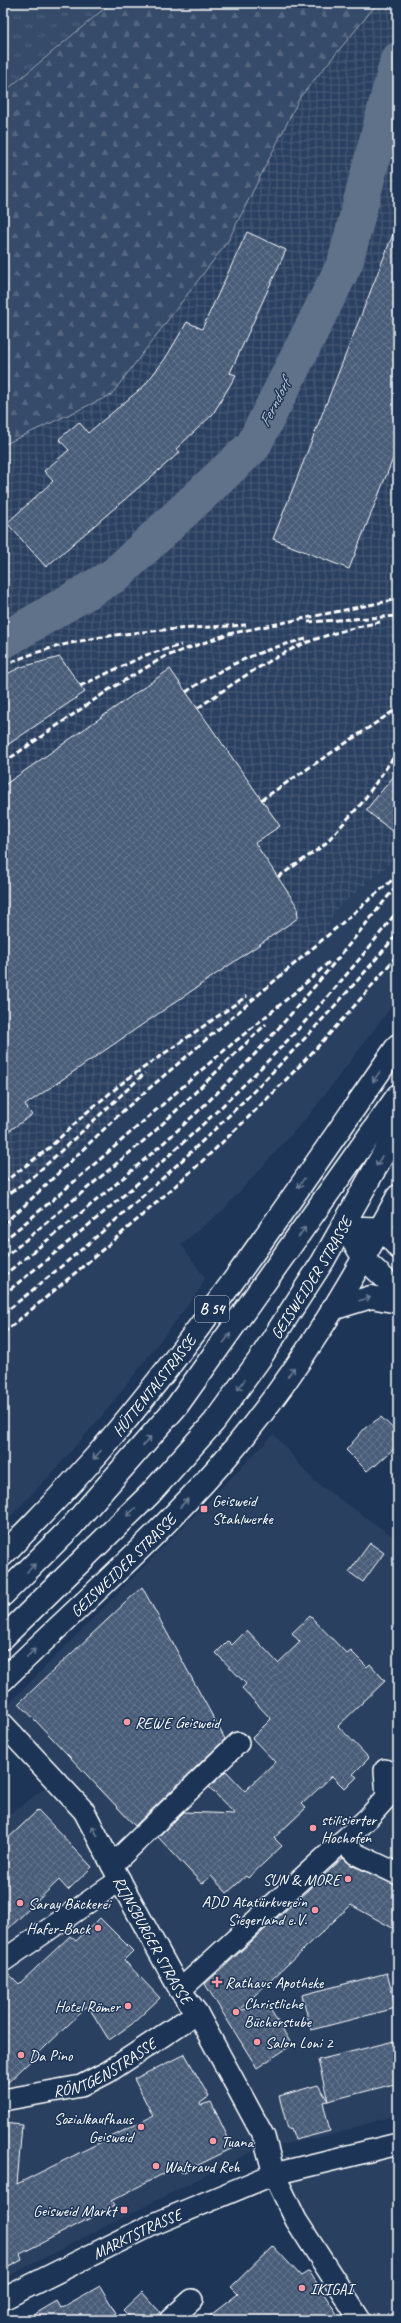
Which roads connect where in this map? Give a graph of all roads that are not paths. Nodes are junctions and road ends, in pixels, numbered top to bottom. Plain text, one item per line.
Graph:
1 (398, 1045) edge
2 (398, 1095) edge
3 (398, 1128) edge
4 (398, 1196) edge
5 (344, 1227) junction
6 (381, 1228) junction
7 (398, 1248) edge
8 (363, 1258) junction
9 (398, 1291) edge
10 (398, 1302) edge
11 (332, 1310) junction
12 (214, 1422) junction
13 (236, 1445) junction
14 (3, 1555) edge
15 (3, 1595) edge
16 (3, 1638) edge
17 (3, 1680) edge
18 (3, 1724) edge
19 (238, 1743) dead end
20 (385, 1770) dead end
21 (343, 1841) junction
22 (116, 1873) junction
23 (398, 1874) edge
24 (3, 1961) edge
25 (180, 1990) junction
26 (197, 2013) junction
27 (3, 2100) edge
28 (398, 2144) edge
29 (274, 2174) junction
30 (3, 2299) edge
31 (188, 2301) dead end
32 (170, 2320) edge
33 (360, 2320) edge

1 -> 14 main road, HÜTTENTALSTRASSE / B 54
15 -> 2 main road, HÜTTENTALSTRASSE / B 54
3 -> 5 main road, GEISWEIDER STRASSE
4 - 6 main road, GEISWEIDER STRASSE
5 - 6 street
5 - 8 street
5 -> 12 main road, GEISWEIDER STRASSE
6 - 7 street
6 - 8 main road, GEISWEIDER STRASSE
8 - 9 street
8 - 11 main road, GEISWEIDER STRASSE
11 -> 10 main road
13 -> 11 main road, GEISWEIDER STRASSE
12 - 13 main road
12 -> 16 main road, GEISWEIDER STRASSE
17 -> 13 main road, GEISWEIDER STRASSE
22 -> 18 street, RIJNSBURGER STRASSE
19 - 22 street
20 - 21 street
21 - 23 street
21 - 25 street
22 - 24 street
22 - 25 street, RIJNSBURGER STRASSE
25 - 26 street, RIJNSBURGER STRASSE
26 - 27 street, RÖNTGENSTRASSE
26 - 29 street, RIJNSBURGER STRASSE
28 - 29 street, MARKTSTRASSE
29 - 30 street, MARKTSTRASSE
29 - 33 street, RIJNSBURGER STRASSE
31 - 32 street

